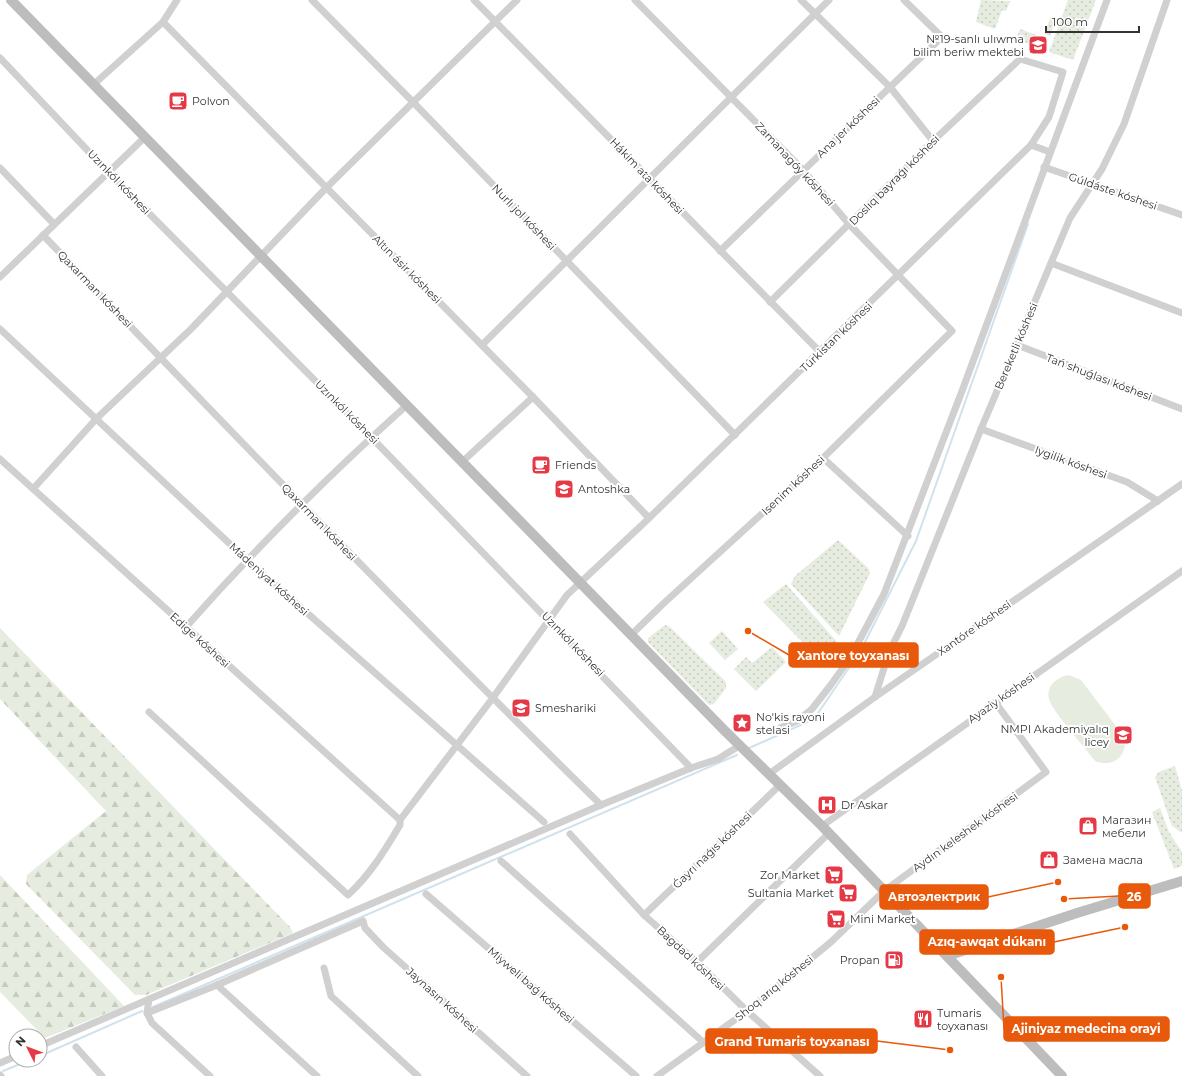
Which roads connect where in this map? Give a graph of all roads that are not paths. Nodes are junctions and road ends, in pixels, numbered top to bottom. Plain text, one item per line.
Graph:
1 (11, 0) edge
2 (177, 0) edge
3 (312, 0) edge
4 (474, 0) edge
5 (517, 0) edge
6 (635, 0) edge
7 (801, 0) edge
8 (829, 0) edge
9 (904, 0) edge
10 (1107, 0) edge
11 (1167, 0) edge
12 (815, 14) junction
13 (495, 21) junction
14 (163, 22) junction
15 (0, 58) edge
16 (1020, 59) joint
17 (93, 85) junction
18 (890, 87) junction
19 (731, 97) junction
20 (413, 102) junction
21 (144, 138) junction
22 (933, 140) junction
23 (1031, 145) junction
24 (1050, 152) junction
25 (1044, 167) junction
26 (0, 168) edge
27 (803, 170) junction
28 (108, 172) junction
29 (649, 179) junction
30 (1093, 184) junction
31 (327, 187) junction
32 (1182, 215) edge
33 (54, 224) junction
34 (849, 224) junction
35 (43, 235) junction
36 (720, 251) junction
37 (262, 256) junction
38 (567, 261) junction
39 (1051, 263) junction
40 (899, 276) junction
41 (0, 277) edge
42 (228, 292) junction
43 (770, 302) junction
44 (1182, 313) edge
45 (0, 329) edge
46 (952, 331) joint
47 (482, 345) junction
48 (1017, 346) junction
49 (820, 352) junction
50 (161, 358) junction
51 (533, 397) junction
52 (407, 405) junction
53 (1182, 409) edge
54 (97, 418) junction
55 (981, 429) junction
56 (734, 435) junction
57 (371, 437) junction
58 (823, 458) junction
59 (0, 459) edge
60 (462, 462) junction
61 (1182, 484) edge
62 (33, 489) junction
63 (1158, 501) junction
64 (302, 505) junction
65 (649, 518) junction
66 (908, 536) junction
67 (246, 559) junction
68 (1182, 571) edge
69 (581, 583) junction
70 (549, 620) junction
71 (186, 627) junction
72 (631, 635) junction
73 (875, 697) junction
74 (492, 699) junction
75 (995, 702) junction
76 (149, 712) dead end
77 (780, 728) dead end
78 (457, 746) junction
79 (740, 746) junction
80 (691, 768) junction
81 (769, 774) junction
82 (780, 785) junction
83 (601, 805) junction
84 (400, 820) junction
85 (544, 822) dead end
86 (825, 830) junction
87 (570, 834) dead end
88 (501, 861) dead end
89 (1182, 881) edge
90 (884, 891) junction
91 (426, 894) dead end
92 (644, 915) junction
93 (947, 956) junction
94 (697, 962) junction
95 (324, 968) dead end
96 (218, 985) junction
97 (149, 999) junction
98 (747, 1011) junction
99 (147, 1013) junction
100 (703, 1042) junction
101 (48, 1043) edge
102 (76, 1047) dead end
103 (102, 1076) edge
104 (210, 1076) edge
105 (317, 1076) edge
106 (418, 1076) edge
107 (527, 1076) edge
108 (636, 1076) edge
109 (657, 1076) edge
110 (820, 1076) edge
111 (1062, 1076) edge

1 - 17 main road
2 - 14 street
3 - 20 street, Nurlı jol kóshesi
4 - 13 street, Hákim ata kóshesi
5 - 13 street
6 - 19 street, Zamanagóy kóshesi
7 - 12 street, Ana jer kóshesi
8 - 12 street
9 - 18 street, Ana jer kóshesi
10 - 24 street
11 - 30 street, Bereketli kóshesi
12 - 18 street, Ana jer kóshesi
12 - 19 street
13 - 20 street
13 - 29 street, Hákim ata kóshesi
14 - 17 street
14 - 31 street, Altın ásir kóshesi
15 - 28 street, Uzınkól kóshesi
16 - 22 street, Doslıq bayraǵı kóshesi
16 - 23 street, Túrkistan kóshesi
17 - 21 main road
18 - 22 street, Ana jer kóshesi
18 - 27 street, Ana jer kóshesi
19 - 27 street, Zamanagóy kóshesi
19 - 29 street
20 - 31 street
20 - 38 street, Nurlı jol kóshesi
21 - 28 street
21 - 37 main road
22 - 34 street, Doslıq bayraǵı kóshesi
23 - 24 street
23 - 40 street, Túrkistan kóshesi
24 - 25 street
25 - 30 street, Gúldáste kóshesi
25 - 66 street
26 - 33 street
27 - 34 street, Zamanagóy kóshesi
27 - 36 street, Ana jer kóshesi
28 - 33 street
28 - 42 street, Uzınkól kóshesi
29 - 36 street, Hákim ata kóshesi
29 - 38 street
30 - 32 street, Gúldáste kóshesi
30 - 39 street, Bereketli kóshesi
31 - 37 street
31 - 47 street, Altın ásir kóshesi
33 - 35 street
34 - 40 street, Zamanagóy kóshesi
34 - 43 street, Doslıq bayraǵı kóshesi
35 - 41 street
35 - 50 street, Qaxarman kóshesi
36 - 43 street, Hákim ata kóshesi
37 - 42 street
37 - 52 main road
38 - 47 street
38 - 56 street, Nurlı jol kóshesi
39 - 44 street
39 - 48 street, Bereketli kóshesi
40 - 46 street, Zamanagóy kóshesi
40 - 49 street, Túrkistan kóshesi
42 - 50 street
42 - 57 street, Uzınkól kóshesi
43 - 49 street, Hákim ata kóshesi
45 - 54 street, Mádeniyat kóshesi
46 - 58 street, Isenim kóshesi
47 - 51 street, Altın ásir kóshesi
48 - 53 street, Tań shuǵlası kóshesi
48 - 55 street, Bereketli kóshesi
49 - 56 street, Túrkistan kóshesi
50 - 54 street
50 - 64 street, Qaxarman kóshesi
51 - 60 street
51 - 65 street, Altın ásir kóshesi
52 - 57 street
52 - 60 main road
54 - 62 street
54 - 67 street, Mádeniyat kóshesi
55 - 63 street, Iygilik kóshesi
55 - 73 street, Bereketli kóshesi
56 - 65 street, Túrkistan kóshesi
57 - 64 street
57 - 70 street, Uzınkól kóshesi
58 - 66 street
58 - 72 street, Isenim kóshesi
59 - 62 street, Edige kóshesi
60 - 69 main road
61 - 63 street, Xantóre kóshesi
62 - 71 street, Edige kóshesi
63 - 73 street, Xantóre kóshesi
64 - 67 street
64 - 74 street, Qaxarman kóshesi
65 - 69 street, Túrkistan kóshesi
66 - 77 street
67 - 71 street
67 - 78 street, Mádeniyat kóshesi
68 - 75 street, Ayaziy kóshesi
69 - 70 street, Túrkistan kóshesi
69 - 72 main road
70 - 74 street, Túrkistan kóshesi
70 - 80 street, Uzınkól kóshesi
71 - 84 street, Edige kóshesi
72 - 79 main road
73 - 81 street, Xantóre kóshesi
74 - 78 street, Túrkistan kóshesi
74 - 83 street, Qaxarman kóshesi
75 - 86 street, Ayaziy kóshesi
75 - 90 street, Aydın keleshek kóshesi
76 - 84 street, Túrkistan kóshesi
78 - 84 street, Túrkistan kóshesi
78 - 85 street, Mádeniyat kóshesi
79 - 80 street
79 - 81 main road
80 - 83 street
81 - 82 main road
82 - 86 main road
82 - 92 street, Ǵayrı naǵıs kóshesi
83 - 97 street
86 - 90 main road
86 - 94 street, Ayaziy kóshesi
87 - 92 street, Bagdad kóshesi
88 - 100 street
89 - 93 main road
90 - 93 main road
90 - 98 street, Shoq arıq kóshesi
91 - 108 street, Miyweli baǵ kóshesi
92 - 94 street, Bagdad kóshesi
93 - 111 main road
94 - 98 street, Bagdad kóshesi
95 - 106 street
96 - 99 street
96 - 105 street
96 - 107 street, Jaynasın kóshesi
97 - 99 street
97 - 101 street
98 - 100 street, Shoq arıq kóshesi
98 - 110 street, Bagdad kóshesi
99 - 104 street
100 - 109 street, Shoq arıq kóshesi
102 - 103 street

